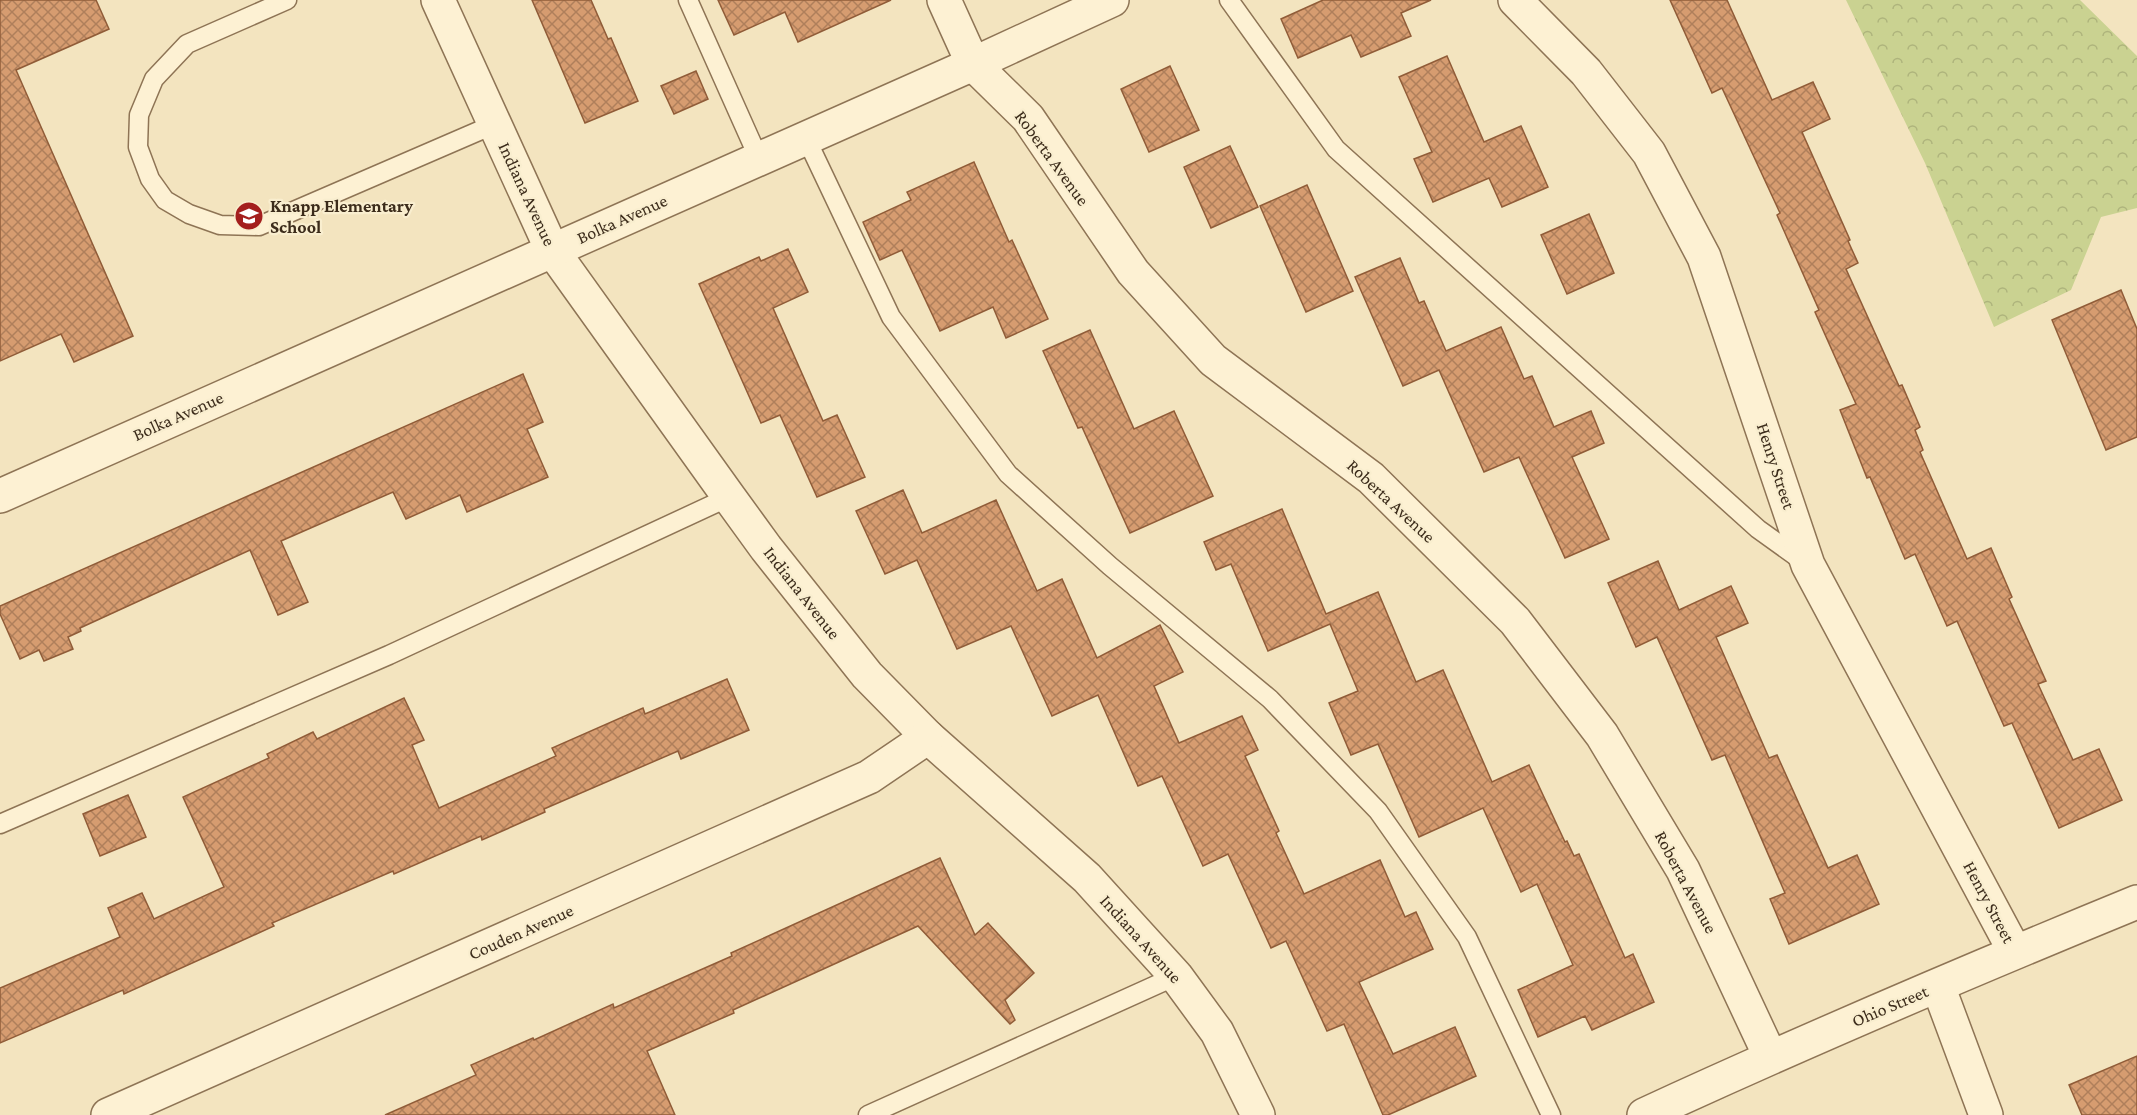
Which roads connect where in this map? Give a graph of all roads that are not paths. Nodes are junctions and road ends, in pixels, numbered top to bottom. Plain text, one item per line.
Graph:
1 (287, 0) edge
2 (438, 0) edge
3 (688, 0) edge
4 (944, 0) edge
5 (1112, 0) edge
6 (1229, 0) edge
7 (1515, 0) edge
8 (973, 64) junction
9 (495, 124) junction
10 (806, 138) junction
11 (759, 159) junction
12 (552, 250) junction
13 (0, 496) edge
14 (729, 497) junction
15 (1808, 565) junction
16 (928, 737) junction
17 (0, 824) edge
18 (2137, 902) edge
19 (2015, 952) junction
20 (1176, 976) junction
21 (1938, 986) junction
22 (1770, 1056) junction
23 (108, 1115) edge
24 (867, 1115) edge
25 (1258, 1115) edge
26 (1551, 1115) edge
27 (1644, 1115) edge
28 (1986, 1115) edge

1 - 9 lane
2 - 9 street, Indiana Avenue
3 - 11 lane
4 - 8 street, Roberta Avenue
5 - 8 street, Bolka Avenue
6 - 15 lane
7 - 15 street, Henry Street
8 - 10 street, Bolka Avenue
8 - 22 street, Roberta Avenue
9 - 12 street, Indiana Avenue
10 - 11 street, Bolka Avenue
10 - 26 lane
11 - 12 street, Bolka Avenue
12 - 13 street, Bolka Avenue
12 - 14 street, Indiana Avenue
14 - 16 street, Indiana Avenue
14 - 17 lane
15 - 19 street, Henry Street
16 - 20 street, Indiana Avenue
16 - 23 street, Couden Avenue
18 - 19 street, Ohio Street
19 - 21 street, Ohio Street
20 - 24 lane
20 - 25 street, Indiana Avenue
21 - 22 street, Ohio Street
21 - 28 street
22 - 27 street, Ohio Street

